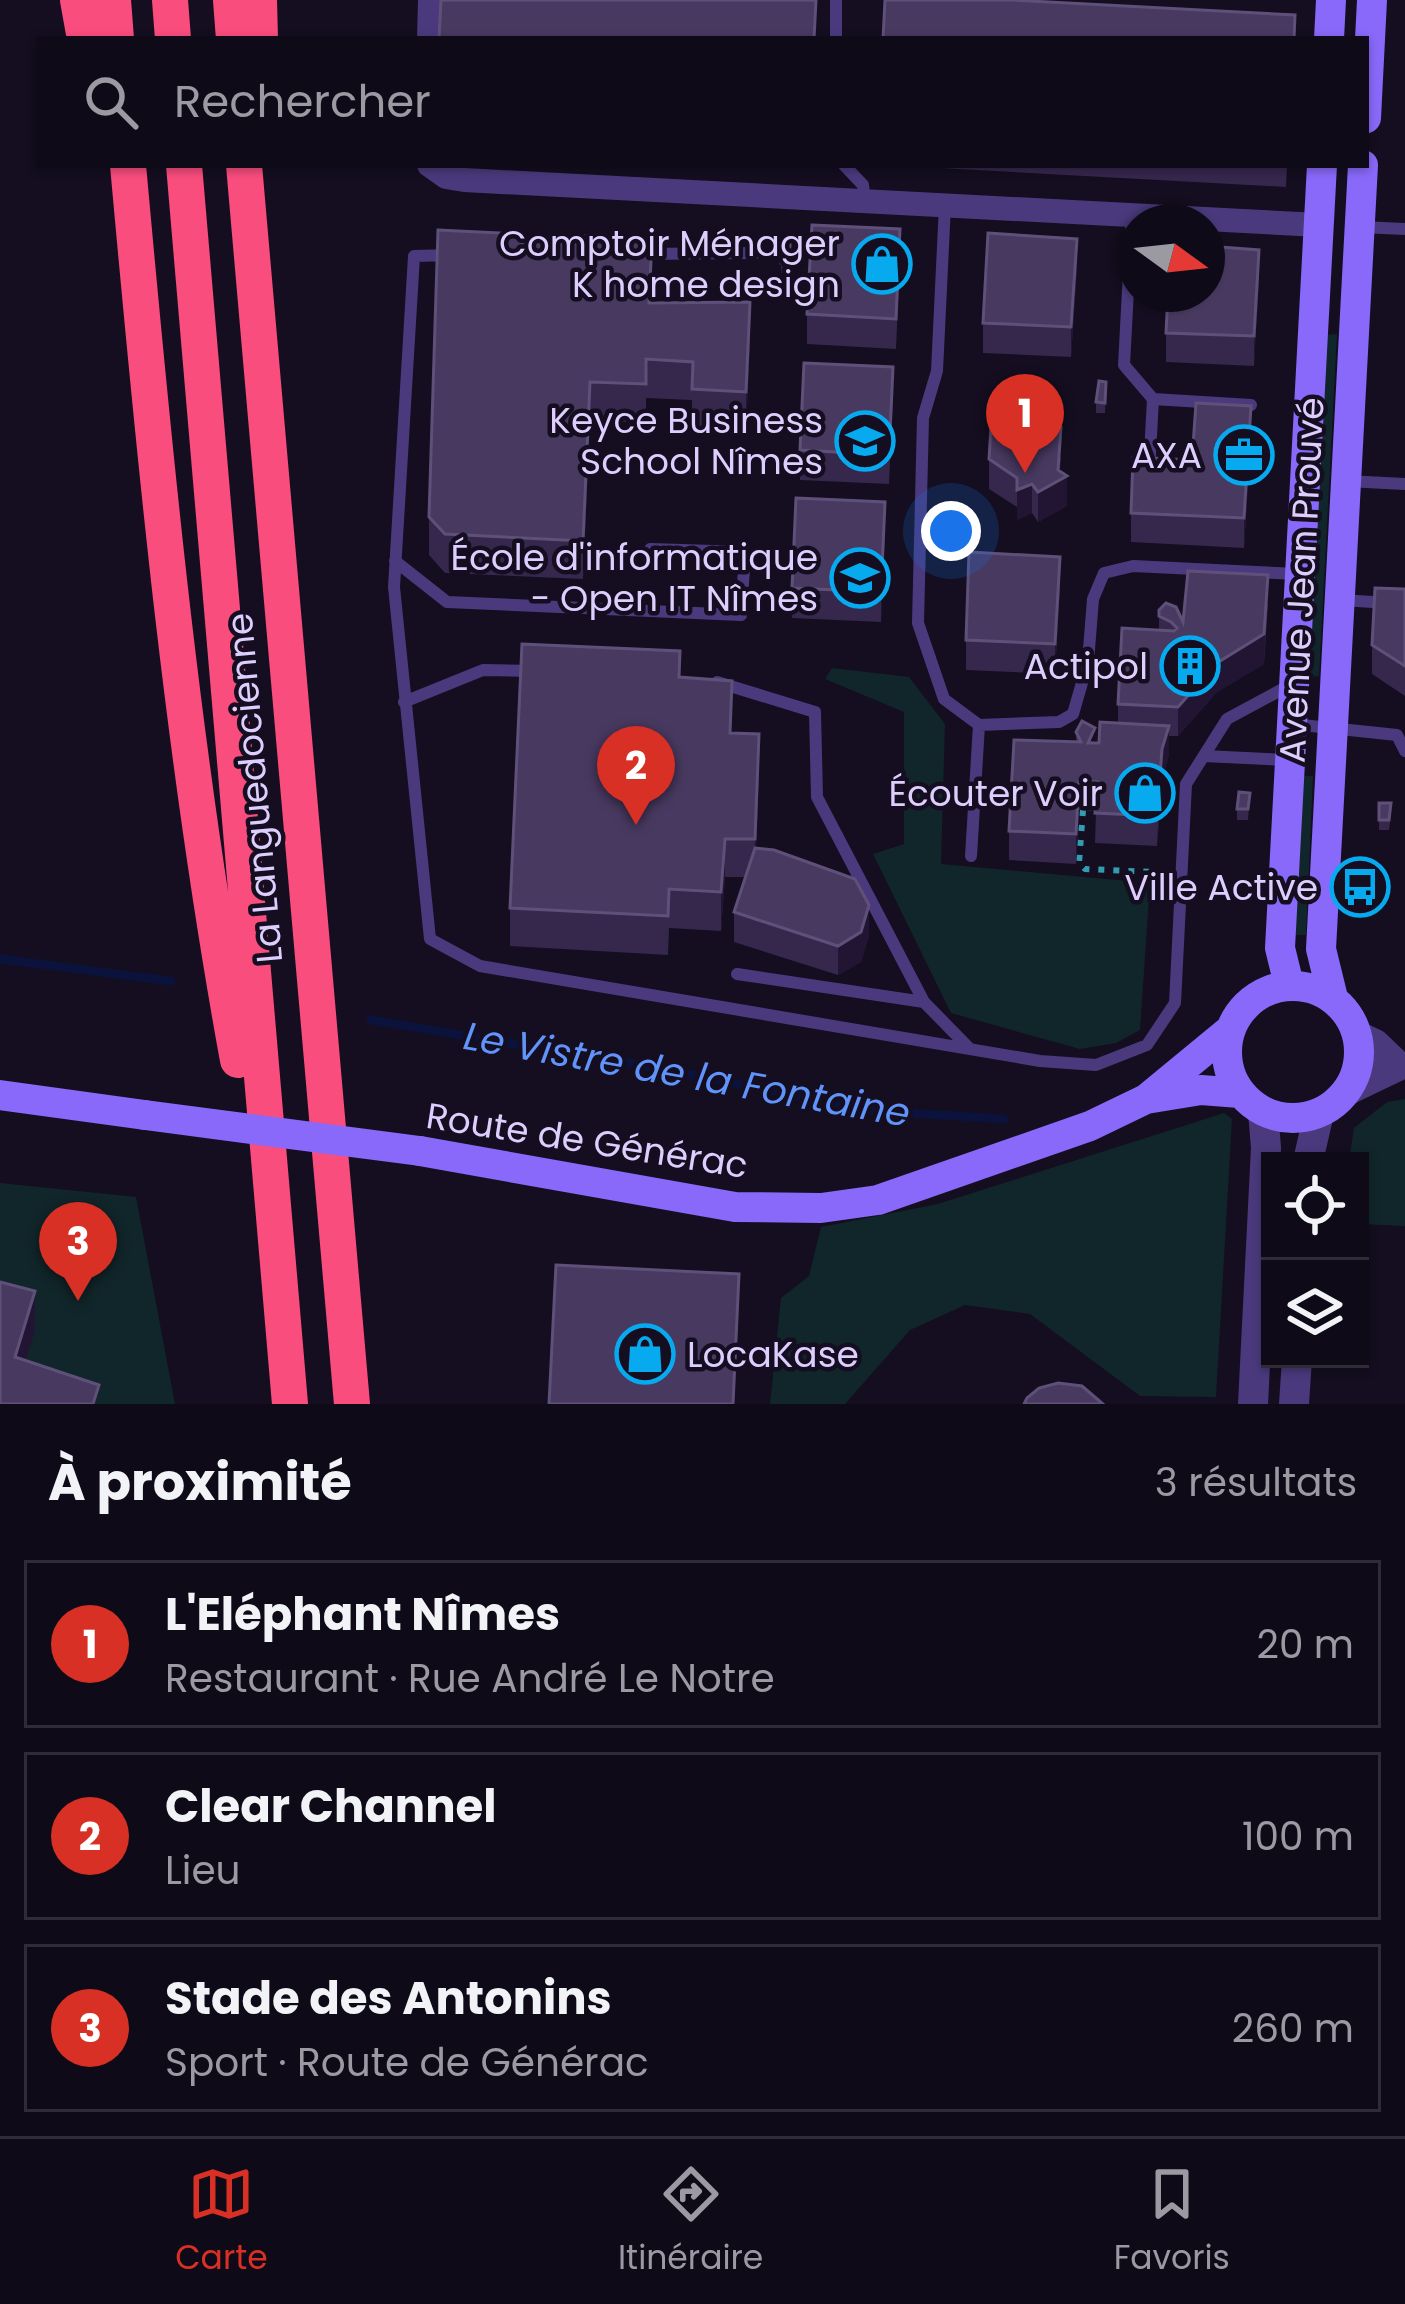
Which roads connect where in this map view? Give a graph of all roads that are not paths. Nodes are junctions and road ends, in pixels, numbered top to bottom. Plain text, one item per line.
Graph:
1 (78, 0) edge
2 (113, 0) edge
3 (170, 0) edge
4 (231, 0) edge
5 (259, 0) edge
6 (430, 0) edge
7 (836, 0) edge
8 (1331, 0) edge
9 (1372, 0) edge
10 (84, 36) edge
11 (116, 36) edge
12 (173, 36) edge
13 (234, 36) edge
14 (260, 36) edge
15 (429, 36) edge
16 (836, 36) edge
17 (1329, 36) edge
18 (1369, 59) edge
19 (106, 168) edge
20 (128, 168) edge
21 (184, 168) edge
22 (244, 168) edge
23 (263, 168) edge
24 (434, 168) edge
25 (847, 168) edge
26 (1322, 168) edge
27 (1364, 168) edge
28 (865, 200) junction
29 (945, 204) junction
30 (1117, 213) edge
31 (1225, 219) edge
32 (1319, 225) junction
33 (1360, 227) junction
34 (1405, 230) edge
35 (755, 253) dead end
36 (619, 254) edge
37 (460, 255) edge
38 (1127, 312) edge
39 (1153, 399) junction
40 (1251, 405) edge
41 (154, 454) junction
42 (1149, 474) edge
43 (1346, 481) junction
44 (1405, 484) edge
45 (274, 527) junction
46 (650, 549) dead end
47 (395, 561) junction
48 (1300, 574) junction
49 (1340, 600) junction
50 (1405, 604) edge
51 (553, 672) edge
52 (707, 680) edge
53 (1294, 682) junction
54 (404, 702) junction
55 (1292, 724) junction
56 (979, 725) junction
57 (1333, 728) junction
58 (1405, 751) edge
59 (1204, 756) junction
60 (1290, 761) junction
61 (970, 856) dead end
62 (737, 974) dead end
63 (1288, 985) junction
64 (1333, 998) junction
65 (924, 1002) junction
66 (1231, 1029) junction
67 (1358, 1036) junction
68 (970, 1049) junction
69 (1401, 1067) edge
70 (1348, 1090) junction
71 (0, 1095) edge
72 (1146, 1099) junction
73 (1252, 1102) junction
74 (1319, 1113) junction
75 (1310, 1152) edge
76 (277, 1270) junction
77 (1296, 1368) edge
78 (290, 1404) edge
79 (352, 1404) edge
80 (1253, 1404) edge
81 (1294, 1404) edge

1 - 10 highway
2 - 11 highway
3 - 12 highway
4 - 13 highway
5 - 14 highway
6 - 15 street
7 - 16 lane
8 - 17 main road
9 - 18 main road
19 - 41 highway
20 - 41 highway
21 - 76 highway, La Languedocienne
22 - 45 highway, La Languedocienne
23 - 45 highway
24 - 28 street
25 - 28 lane
26 - 32 main road, Avenue Jean Prouvé
27 - 33 main road, Avenue Jean Prouvé
28 - 29 street
29 - 30 street
29 - 56 lane
31 - 32 street
32 - 33 main road
32 - 48 main road, Avenue Jean Prouvé
33 - 34 lane
33 - 43 main road, Avenue Jean Prouvé
35 - 36 lane
37 - 47 lane
38 - 39 lane
39 - 40 lane
39 - 42 lane
41 - 76 highway
43 - 44 lane
43 - 49 main road, Avenue Jean Prouvé
45 - 79 highway, La Languedocienne
46 - 47 lane
47 - 54 lane
48 - 53 main road, Avenue Jean Prouvé
48 - 56 lane
49 - 50 lane
49 - 57 main road, Avenue Jean Prouvé
51 - 54 lane
52 - 65 lane
53 - 55 main road, Avenue Jean Prouvé
53 - 59 lane
54 - 68 lane
55 - 57 lane
55 - 60 main road, Avenue Jean Prouvé
56 - 61 lane
57 - 58 lane
57 - 64 main road, Avenue Jean Prouvé
59 - 60 lane
59 - 68 lane
60 - 63 main road, Avenue Jean Prouvé
62 - 65 lane
63 - 64 main road
63 - 66 main road
64 - 67 main road
65 - 68 lane
66 - 72 main road, Route de Générac
66 - 73 main road
67 - 69 street
67 - 70 main road
69 - 70 street
70 - 74 main road
71 - 72 main road, Route de Générac, bridge
72 - 73 main road, Route de Générac
73 - 74 main road
73 - 80 street
74 - 75 street
76 - 78 highway, La Languedocienne
77 - 81 street

